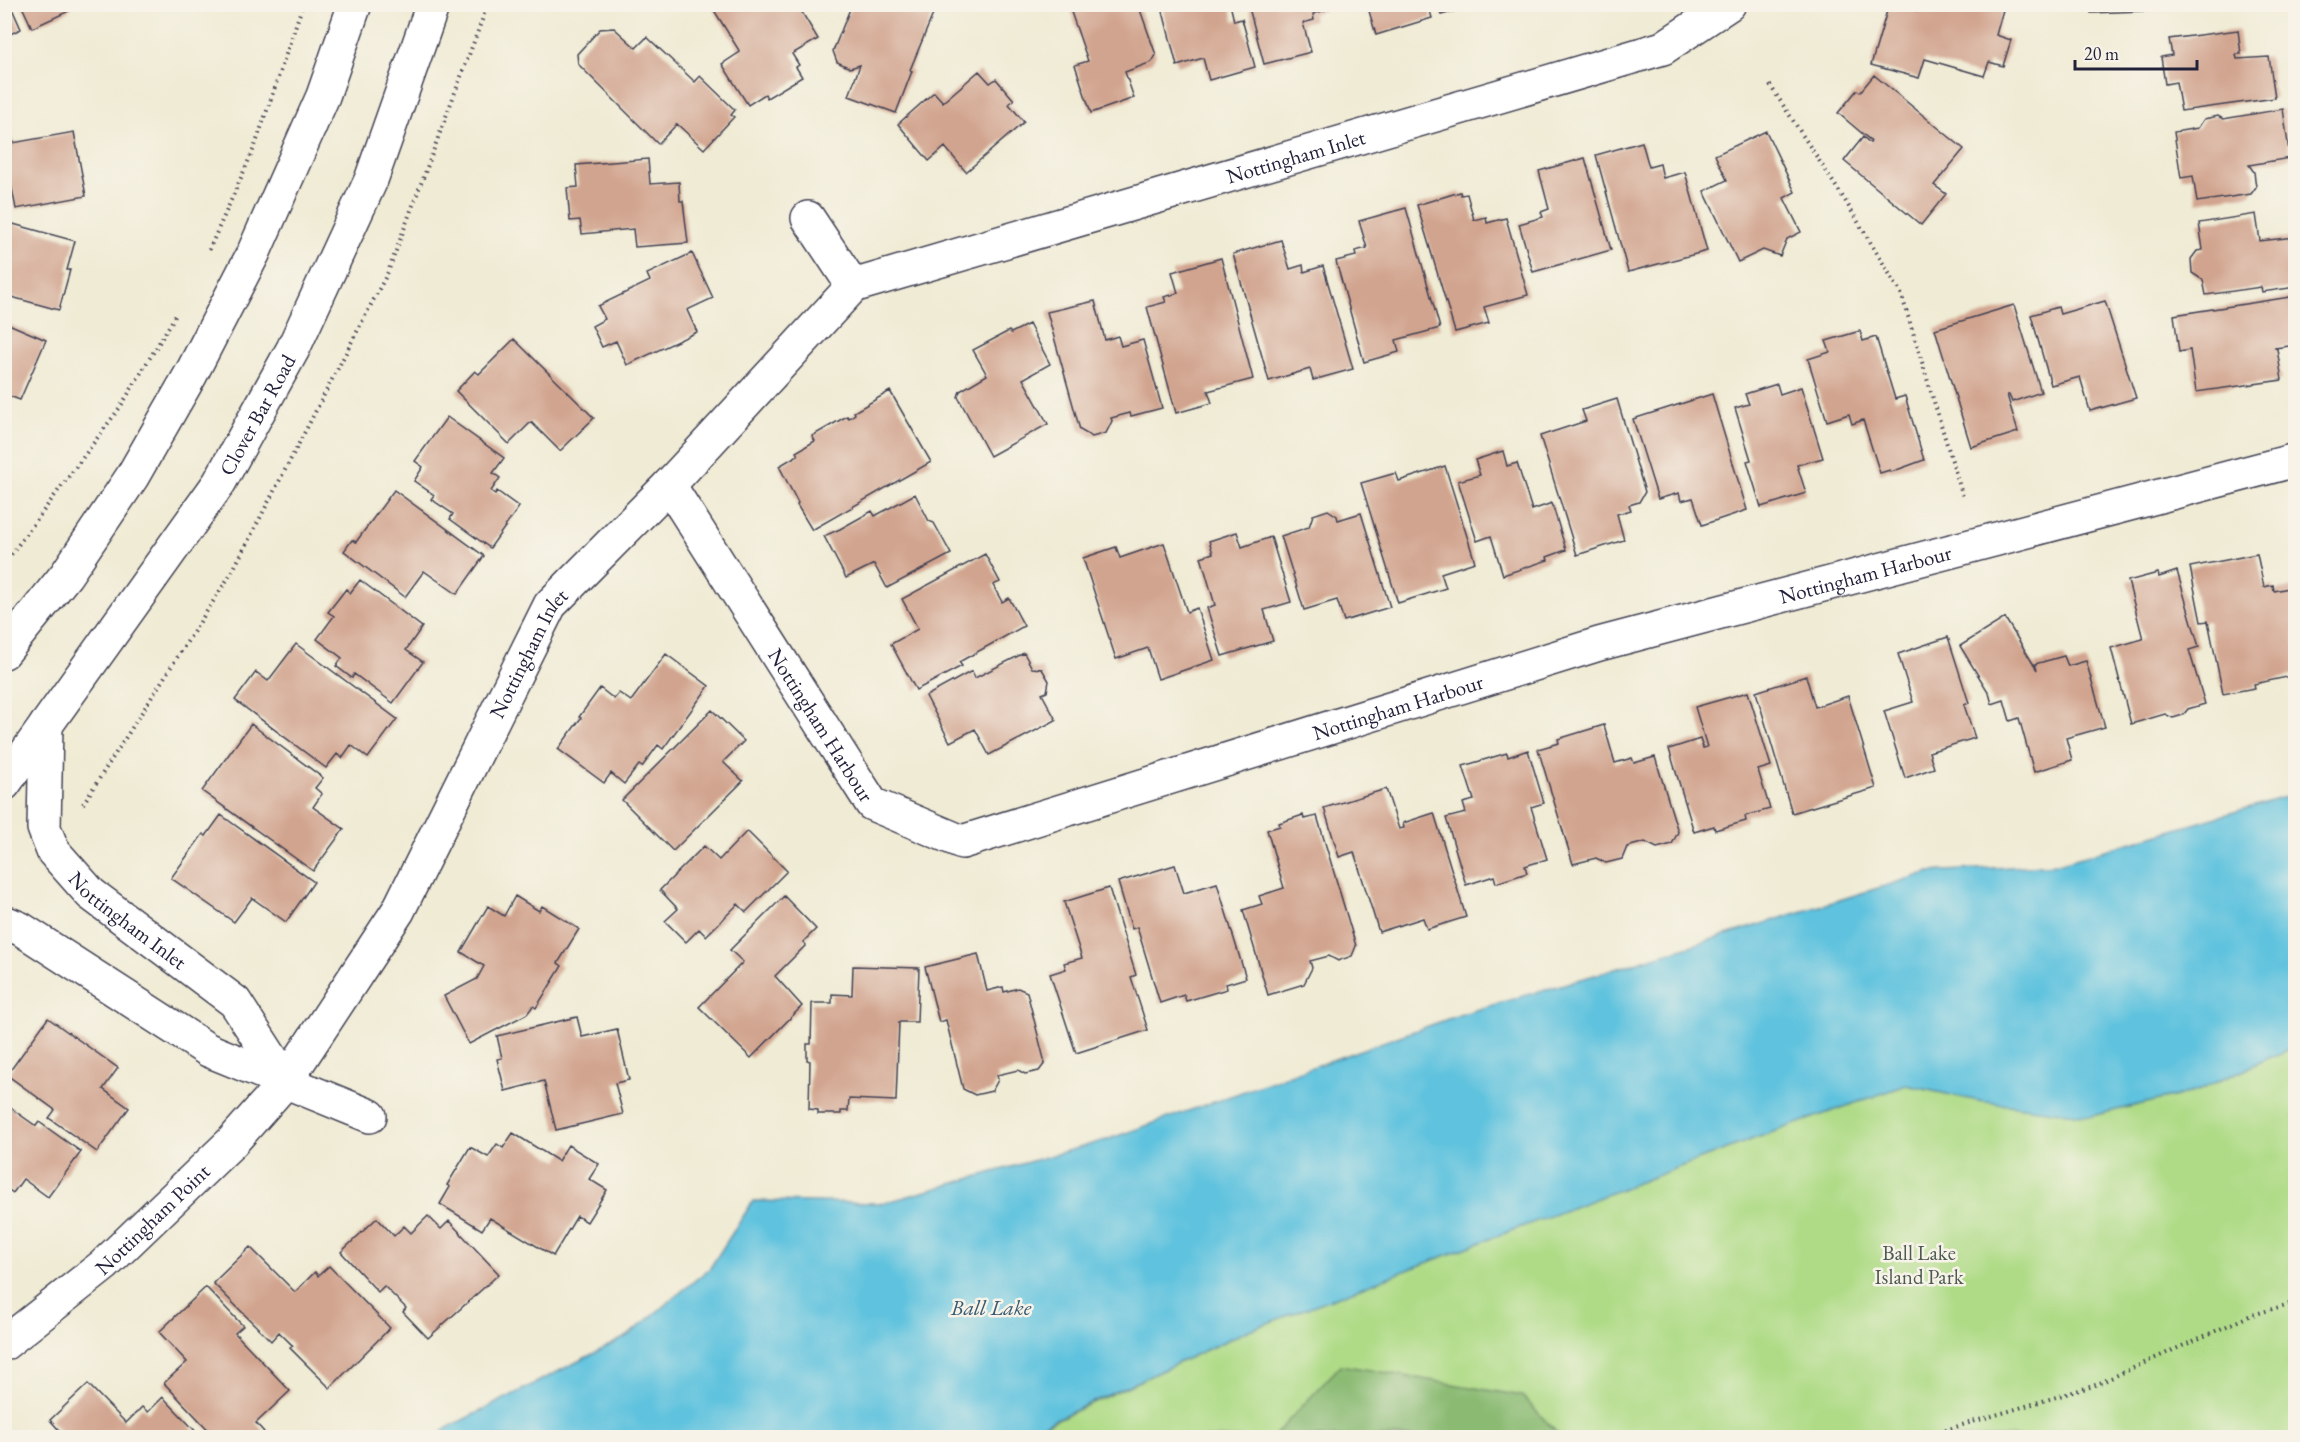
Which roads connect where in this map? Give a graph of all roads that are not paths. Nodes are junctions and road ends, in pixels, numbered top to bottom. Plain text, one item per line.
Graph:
1 (355, 4) edge
2 (433, 4) edge
3 (1729, 4) edge
4 (808, 218) dead end
5 (853, 286) junction
6 (2295, 460) edge
7 (669, 485) junction
8 (4, 652) edge
9 (46, 725) junction
10 (4, 784) edge
11 (4, 922) edge
12 (286, 1081) junction
13 (370, 1116) dead end
14 (4, 1344) edge

1 - 8 street
2 - 9 street, Clover Bar Road
3 - 5 street, Nottingham Inlet
4 - 5 street
5 - 7 street, Nottingham Inlet
6 - 7 street, Nottingham Harbour
7 - 12 street, Nottingham Inlet
9 - 10 street, Clover Bar Road
9 - 12 street, Nottingham Inlet
11 - 12 street
12 - 13 street
12 - 14 street, Nottingham Point

